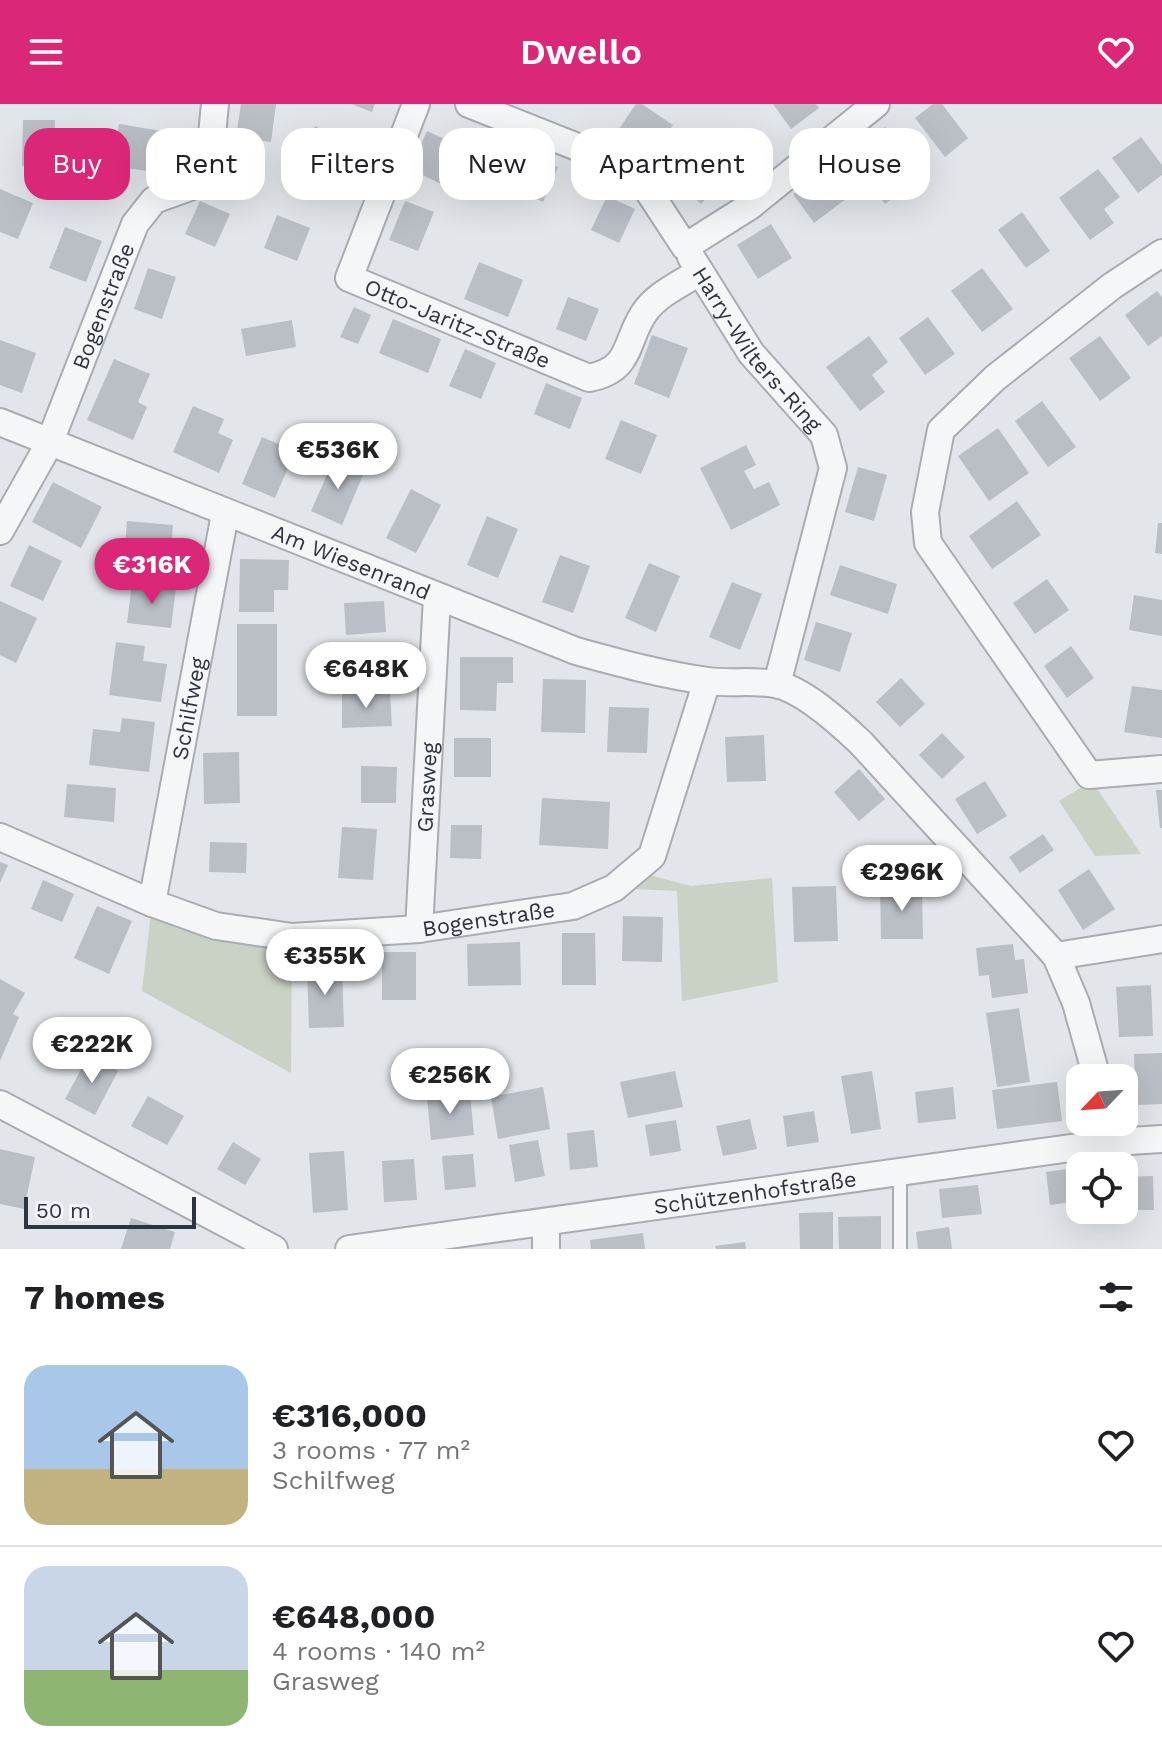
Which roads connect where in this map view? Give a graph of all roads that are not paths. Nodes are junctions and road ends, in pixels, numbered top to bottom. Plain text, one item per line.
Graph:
1 (215, 104) edge
2 (416, 104) edge
3 (469, 104) edge
4 (876, 104) edge
5 (685, 247) junction
6 (1162, 253) edge
7 (699, 272) junction
8 (0, 422) edge
9 (49, 444) junction
10 (225, 514) junction
11 (0, 531) edge
12 (437, 597) junction
13 (707, 681) junction
14 (777, 684) junction
15 (1162, 769) edge
16 (0, 837) edge
17 (152, 903) junction
18 (419, 929) junction
19 (1162, 939) edge
20 (1056, 956) junction
21 (1093, 1064) edge
22 (0, 1104) edge
23 (1091, 1136) edge
24 (1138, 1136) edge
25 (1162, 1139) edge
26 (900, 1172) junction
27 (546, 1222) junction
28 (274, 1249) edge
29 (349, 1249) edge
30 (546, 1249) edge
31 (900, 1249) edge

1 - 9 street, Bogenstraße
2 - 7 street, Otto-Jaritz-Straße
3 - 5 street, Harry-Wilters-Ring
4 - 5 street, Harry-Wilters-Ring
5 - 7 street, Harry-Wilters-Ring
6 - 15 street
7 - 14 street, Harry-Wilters-Ring
8 - 9 street, Am Wiesenrand
9 - 10 street, Am Wiesenrand
9 - 11 street, Bogenstraße
10 - 12 street, Am Wiesenrand
10 - 17 street, Schilfweg
12 - 13 street, Am Wiesenrand
12 - 18 street, Grasweg
13 - 14 street
13 - 18 street, Bogenstraße
14 - 20 street
16 - 17 street, Bogenstraße
17 - 18 street, Bogenstraße
19 - 20 street
20 - 21 street
22 - 28 street
23 - 26 street, Schützenhofstraße
24 - 25 street, Schützenhofstraße
26 - 27 street, Schützenhofstraße
26 - 31 lane
27 - 29 street, Schützenhofstraße
27 - 30 street

